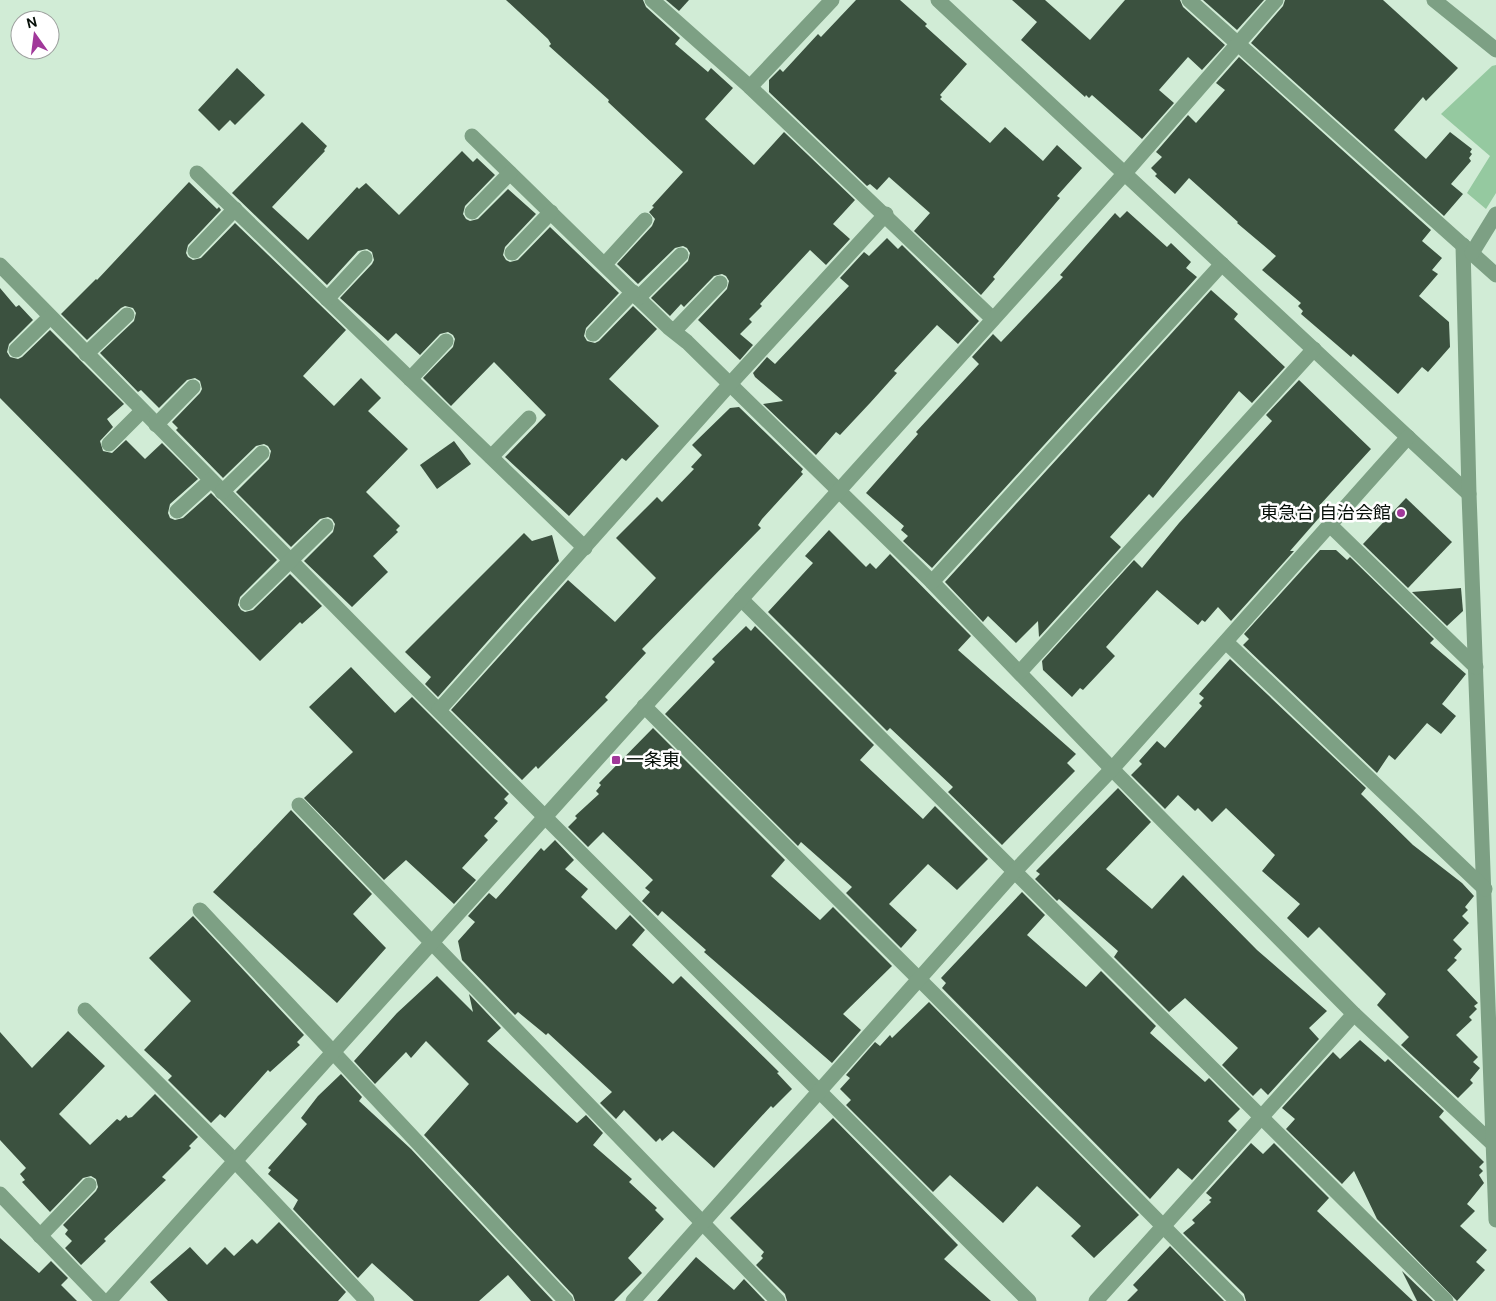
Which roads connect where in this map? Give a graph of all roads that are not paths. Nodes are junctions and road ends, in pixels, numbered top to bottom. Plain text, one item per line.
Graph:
1 (652, 0) edge
2 (832, 0) edge
3 (938, 0) edge
4 (1189, 0) edge
5 (1276, 0) edge
6 (1434, 0) edge
7 (1236, 45) junction
8 (1496, 50) edge
9 (750, 86) junction
10 (472, 136) dead end
11 (197, 173) dead end
12 (510, 173) junction
13 (1125, 173) junction
14 (234, 209) junction
15 (472, 212) dead end
16 (551, 212) junction
17 (886, 214) junction
18 (1496, 214) edge
19 (645, 220) dead end
20 (1468, 249) junction
21 (195, 251) dead end
22 (512, 253) dead end
23 (681, 255) dead end
24 (365, 258) dead end
25 (605, 264) junction
26 (1222, 264) junction
27 (0, 265) edge
28 (1496, 275) edge
29 (720, 283) dead end
30 (636, 295) junction
31 (327, 299) junction
32 (127, 315) dead end
33 (50, 317) junction
34 (993, 319) junction
35 (674, 331) junction
36 (593, 334) dead end
37 (446, 341) dead end
38 (1314, 349) junction
39 (16, 350) dead end
40 (86, 354) junction
41 (410, 379) junction
42 (730, 384) junction
43 (193, 387) dead end
44 (142, 411) junction
45 (529, 418) dead end
46 (156, 425) junction
47 (1408, 438) junction
48 (110, 444) dead end
49 (262, 453) dead end
50 (491, 458) junction
51 (211, 480) junction
52 (839, 491) junction
53 (222, 492) junction
54 (1469, 494) junction
55 (177, 511) dead end
56 (326, 526) dead end
57 (1331, 526) junction
58 (585, 548) junction
59 (290, 561) junction
60 (932, 582) junction
61 (741, 599) junction
62 (247, 603) dead end
63 (1226, 642) junction
64 (1476, 667) junction
65 (1020, 672) junction
66 (644, 706) junction
67 (439, 710) junction
68 (1112, 769) junction
69 (299, 805) dead end
70 (546, 816) junction
71 (1015, 871) junction
72 (1485, 889) junction
73 (200, 910) dead end
74 (432, 942) junction
75 (920, 980) junction
76 (86, 1010) dead end
77 (1354, 1014) junction
78 (333, 1051) junction
79 (820, 1092) junction
80 (1261, 1117) junction
81 (1493, 1144) junction
82 (235, 1161) junction
83 (89, 1185) dead end
84 (0, 1194) edge
85 (1496, 1220) edge
86 (703, 1224) junction
87 (1163, 1224) junction
88 (40, 1236) junction
89 (103, 1301) edge
90 (109, 1301) edge
91 (367, 1301) edge
92 (566, 1301) edge
93 (633, 1301) edge
94 (778, 1301) edge
95 (1028, 1301) edge
96 (1096, 1301) edge
97 (1237, 1301) edge
98 (1446, 1301) edge

1 - 9 street
2 - 9 street
3 - 13 street
4 - 7 street
5 - 7 street
6 - 8 street
7 - 13 street
7 - 20 street
9 - 17 street
10 - 12 street
11 - 14 street
12 - 15 street
12 - 16 street
13 - 26 street
13 - 34 street
14 - 21 street
14 - 31 street
16 - 22 street
16 - 25 street
17 - 34 street
17 - 42 street
18 - 20 street
19 - 25 street
20 - 28 street
20 - 54 street
23 - 30 street
24 - 31 street
25 - 30 street
26 - 38 street
26 - 60 street
27 - 33 street
29 - 35 street
30 - 35 street
30 - 36 street
31 - 41 street
32 - 40 street
33 - 39 street
33 - 40 street
34 - 52 street
35 - 42 street
37 - 41 street
38 - 47 street
38 - 65 street
40 - 44 street
41 - 50 street
42 - 52 street
42 - 58 street
43 - 46 street
44 - 46 street
44 - 48 street
45 - 50 street
46 - 51 street
47 - 54 street
47 - 57 street
49 - 53 street
50 - 58 street
51 - 53 street
51 - 55 street
52 - 60 street
52 - 61 street
53 - 59 street
54 - 64 street
56 - 59 street
57 - 63 street
57 - 64 street
58 - 67 street
59 - 62 street
59 - 67 street
60 - 65 street
61 - 66 street
61 - 71 street
63 - 68 street
63 - 72 street
64 - 72 street
65 - 68 street
66 - 70 street
66 - 75 street
67 - 70 street
68 - 71 street
68 - 77 street
69 - 74 street
70 - 74 street
70 - 79 street
71 - 75 street
71 - 80 street
72 - 81 street
73 - 78 street
74 - 78 street
74 - 86 street
75 - 79 street
75 - 87 street
76 - 82 street
77 - 80 street
77 - 81 street
78 - 82 street
78 - 92 street
79 - 86 street
79 - 95 street
80 - 87 street
80 - 98 street
81 - 85 street
82 - 90 street
82 - 91 street
83 - 88 street
84 - 88 street
86 - 93 street
86 - 94 street
87 - 96 street
87 - 97 street
88 - 89 street

